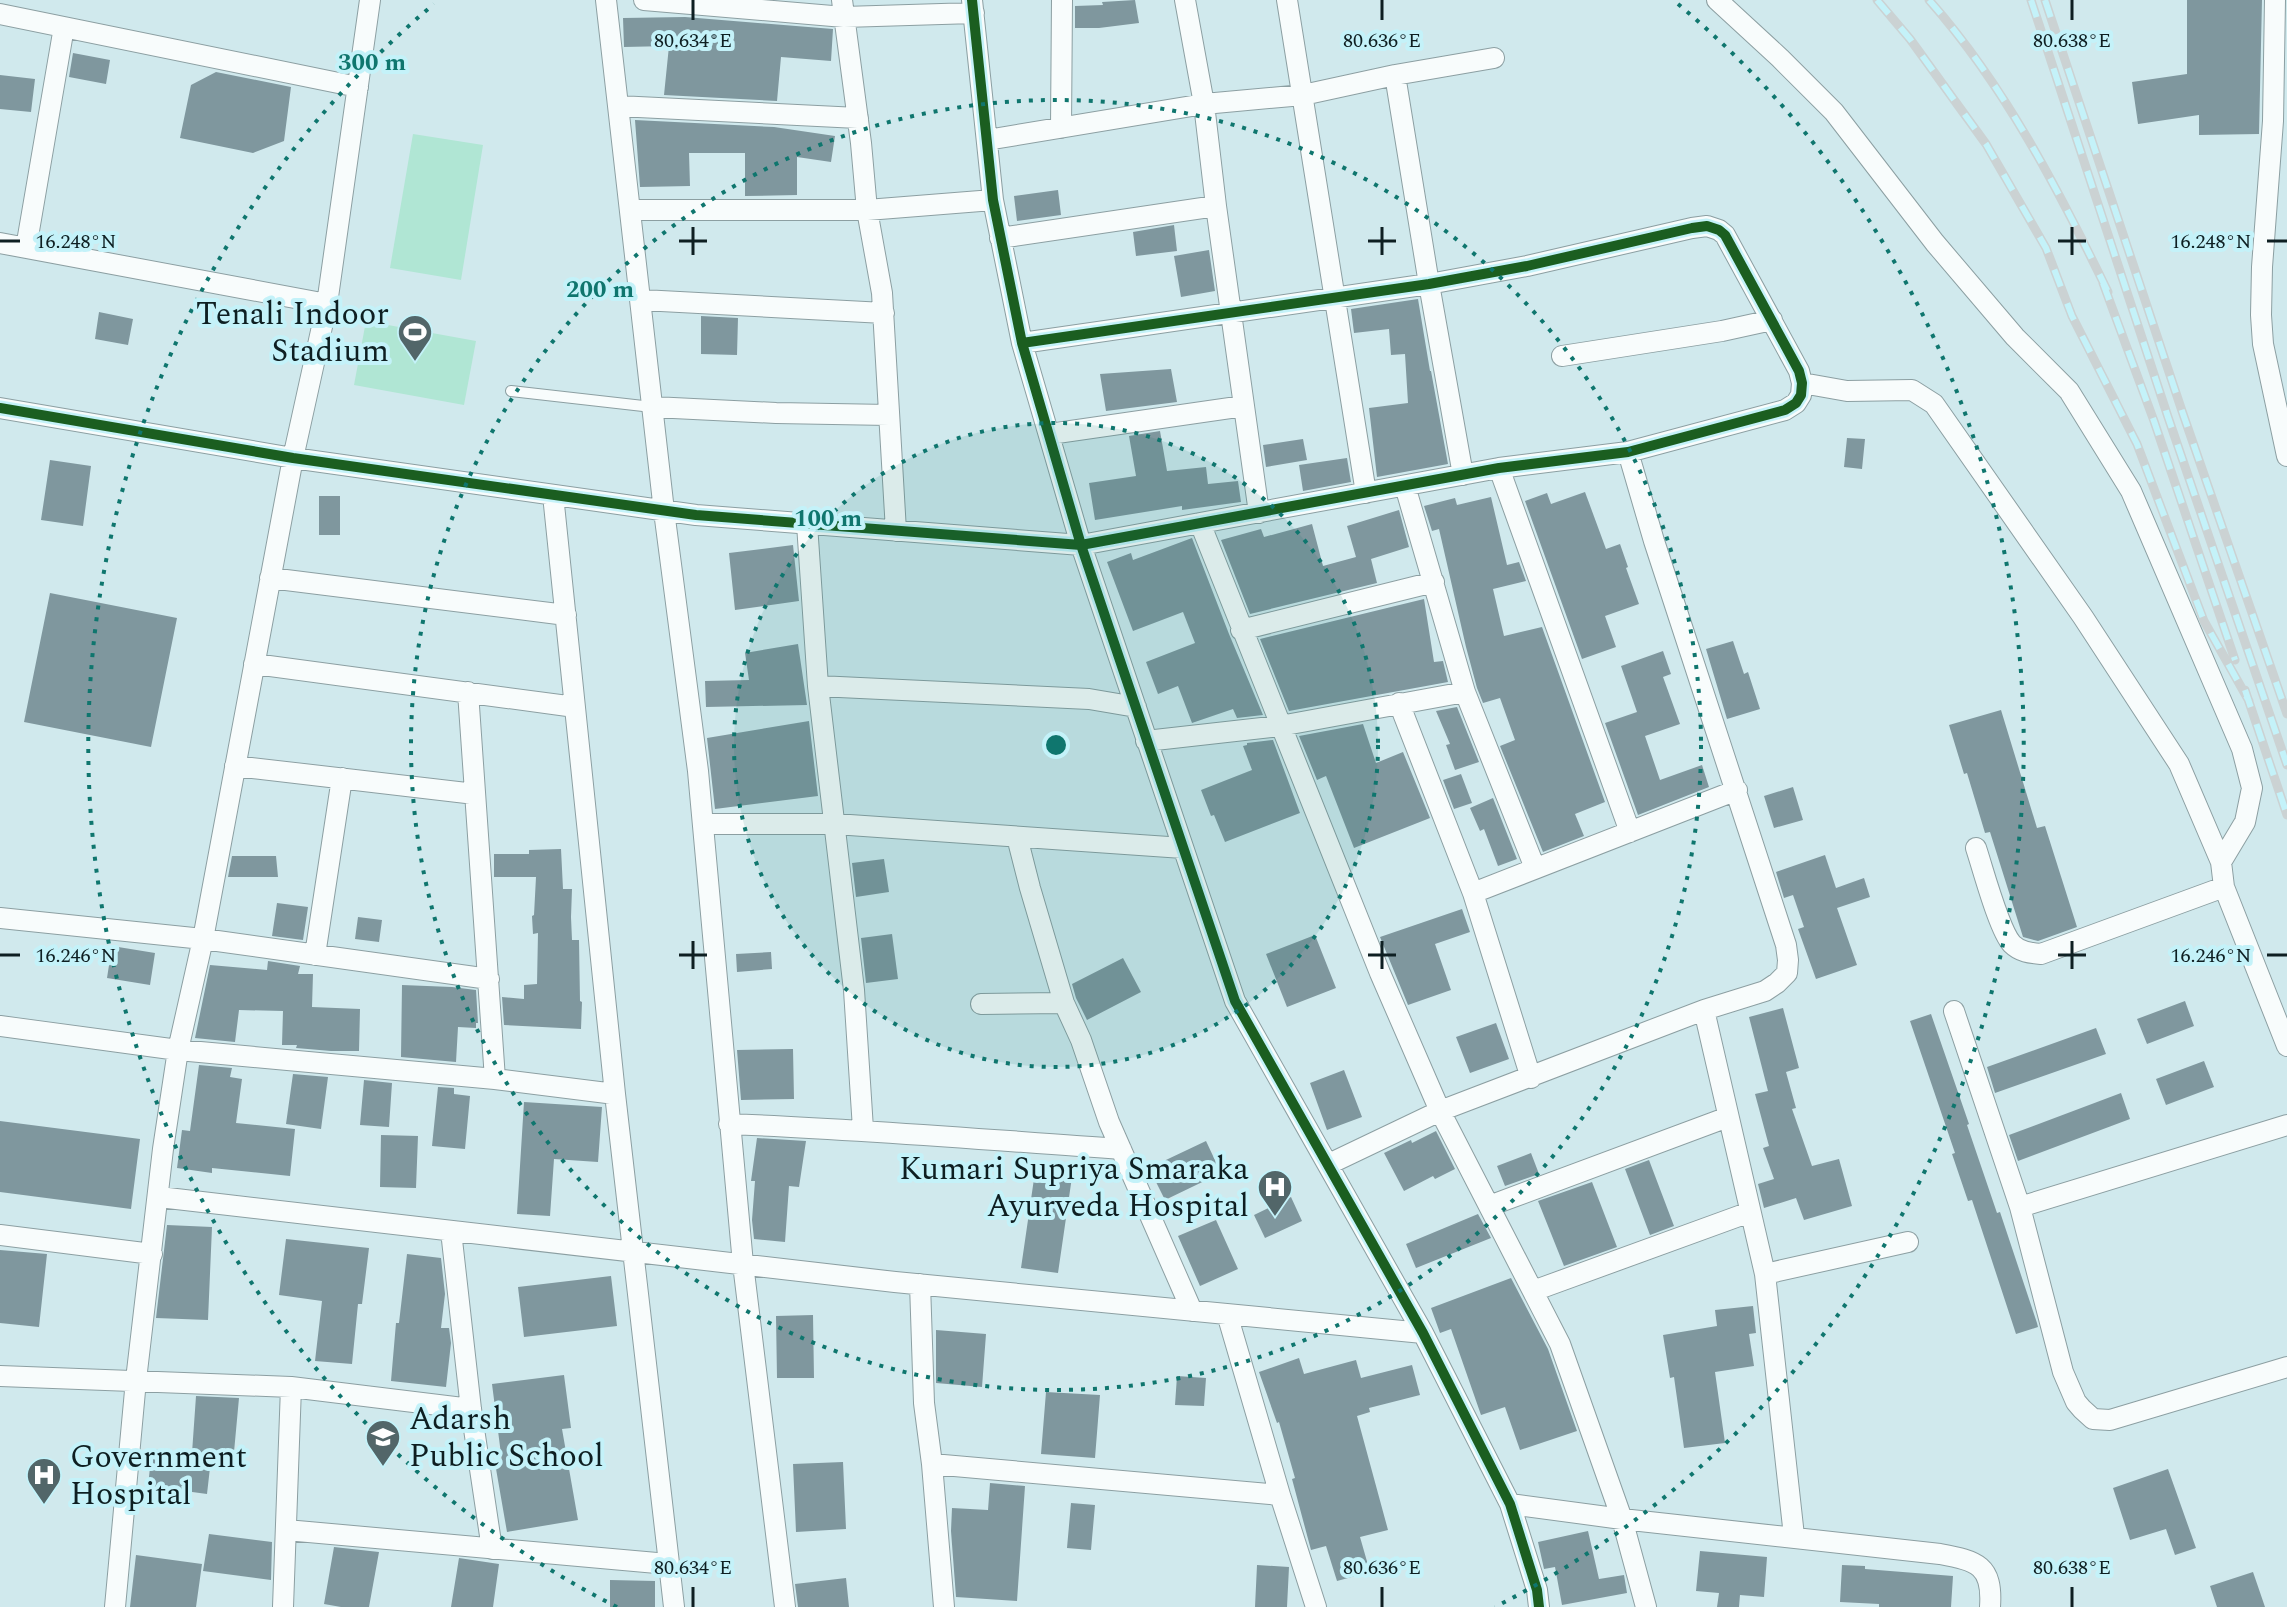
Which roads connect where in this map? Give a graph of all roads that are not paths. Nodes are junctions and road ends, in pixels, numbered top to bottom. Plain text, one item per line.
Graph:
1 (370, 0) edge
2 (606, 0) edge
3 (644, 0) edge
4 (1062, 0) edge
5 (1185, 0) edge
6 (1287, 0) edge
7 (1717, 0) edge
8 (2275, 0) edge
9 (973, 7) edge
10 (843, 9) edge
11 (0, 14) edge
12 (64, 27) junction
13 (1494, 58) dead end
14 (1395, 75) junction
15 (358, 87) junction
16 (1303, 95) junction
17 (1204, 104) junction
18 (618, 106) junction
19 (858, 118) junction
20 (2280, 122) edge
21 (1061, 128) junction
22 (987, 140) junction
23 (993, 200) junction
24 (1216, 206) junction
25 (630, 210) junction
26 (867, 210) junction
27 (1000, 238) junction
28 (0, 243) edge
29 (26, 248) junction
30 (1429, 284) junction
31 (1334, 297) junction
32 (642, 300) junction
33 (327, 304) junction
34 (884, 313) junction
35 (1231, 314) junction
36 (1772, 320) junction
37 (1022, 343) junction
38 (1562, 356) dead end
39 (1802, 383) junction
40 (511, 391) dead end
41 (1244, 406) junction
42 (653, 407) junction
43 (0, 408) edge
44 (889, 415) junction
45 (1050, 434) junction
46 (1628, 452) junction
47 (2287, 456) edge
48 (293, 458) junction
49 (1499, 468) junction
50 (1463, 475) junction
51 (1405, 486) junction
52 (1366, 493) junction
53 (553, 495) junction
54 (664, 511) junction
55 (1259, 513) junction
56 (1200, 523) junction
57 (807, 524) junction
58 (896, 531) junction
59 (1081, 545) junction
60 (270, 578) junction
61 (1434, 582) junction
62 (566, 615) junction
63 (1241, 630) junction
64 (254, 664) junction
65 (818, 686) junction
66 (468, 692) junction
67 (1465, 692) junction
68 (1399, 703) junction
69 (575, 707) junction
70 (1136, 707) junction
71 (1280, 726) junction
72 (1146, 741) junction
73 (235, 766) junction
74 (342, 778) junction
75 (1737, 790) junction
76 (475, 794) junction
77 (703, 824) junction
78 (835, 824) junction
79 (1630, 832) junction
80 (1017, 837) junction
81 (1183, 848) junction
82 (1976, 848) dead end
83 (2221, 862) junction
84 (1535, 868) junction
85 (2224, 887) junction
86 (1473, 893) junction
87 (0, 918) edge
88 (203, 939) junction
89 (315, 955) junction
90 (489, 979) junction
91 (1064, 1003) junction
92 (981, 1004) dead end
93 (1704, 1010) junction
94 (1954, 1011) dead end
95 (0, 1026) edge
96 (2287, 1046) edge
97 (178, 1050) junction
98 (1531, 1078) junction
99 (495, 1079) junction
100 (615, 1094) junction
101 (1440, 1111) junction
102 (1728, 1117) junction
103 (729, 1124) junction
104 (2287, 1125) edge
105 (863, 1129) junction
106 (1121, 1149) junction
107 (1329, 1164) junction
108 (159, 1197) junction
109 (1489, 1206) junction
110 (2020, 1207) junction
111 (1750, 1212) junction
112 (451, 1231) junction
113 (0, 1235) edge
114 (1908, 1242) dead end
115 (633, 1252) junction
116 (152, 1254) junction
117 (743, 1264) junction
118 (1765, 1274) junction
119 (920, 1284) junction
120 (1533, 1291) junction
121 (1192, 1311) junction
122 (1227, 1314) junction
123 (1423, 1333) junction
124 (2287, 1367) edge
125 (0, 1376) edge
126 (136, 1380) junction
127 (291, 1387) junction
128 (471, 1409) junction
129 (932, 1464) junction
130 (1280, 1495) junction
131 (1510, 1504) junction
132 (1622, 1519) junction
133 (286, 1530) junction
134 (1794, 1536) junction
135 (492, 1549) junction
136 (668, 1564) junction
137 (115, 1607) edge
138 (283, 1607) edge
139 (674, 1607) edge
140 (785, 1607) edge
141 (944, 1607) edge
142 (1316, 1607) edge
143 (1539, 1607) edge
144 (1646, 1607) edge
145 (1990, 1607) edge

1 - 15 street
2 - 18 street
3 - 10 street
4 - 21 street
5 - 17 street
6 - 16 street
7 - 83 street
8 - 20 street
9 - 10 street
9 - 22 street
10 - 19 street
11 - 12 street
12 - 15 street
12 - 29 street
13 - 14 street
14 - 16 street
14 - 30 street
15 - 33 street
16 - 17 street
16 - 31 street
17 - 21 street
17 - 24 street
18 - 19 street
18 - 25 street
19 - 26 street
20 - 47 street
21 - 22 street
22 - 23 street
23 - 26 street
23 - 27 street
24 - 27 street
24 - 35 street
25 - 26 street
25 - 32 street
26 - 34 street
27 - 37 street
28 - 29 street
29 - 33 street
30 - 31 street
30 - 36 street
30 - 50 street
31 - 35 street
31 - 52 street
32 - 34 street
32 - 42 street
33 - 48 street
34 - 44 street
35 - 37 street
35 - 41 street
36 - 38 street
36 - 39 street
37 - 45 street
39 - 46 street
39 - 83 street
40 - 42 lane
41 - 45 street
41 - 55 street
42 - 44 street
42 - 54 street
43 - 48 street
44 - 58 street
45 - 59 street
46 - 49 street
46 - 75 street
48 - 53 street
48 - 60 street
49 - 50 street
49 - 79 street
50 - 51 street
51 - 52 street
51 - 61 street
52 - 55 street
53 - 54 street
53 - 62 street
54 - 57 street
54 - 77 street
55 - 56 street
56 - 59 street
56 - 63 street
57 - 58 street
57 - 65 street
58 - 59 street
59 - 70 street
60 - 62 street
60 - 64 street
61 - 63 street
61 - 67 street
62 - 69 street
63 - 71 street
64 - 66 street
64 - 73 street
65 - 70 street
65 - 78 street
66 - 69 street
66 - 76 street
67 - 68 street
67 - 84 street
68 - 71 street
68 - 86 street
69 - 100 street
70 - 72 street
71 - 72 street
71 - 101 street
72 - 81 street
73 - 74 street
73 - 88 street
74 - 76 street
74 - 89 street
75 - 79 street
75 - 93 street
76 - 90 street
77 - 78 street
77 - 103 street
78 - 80 street
78 - 105 street
79 - 84 street
80 - 81 street
80 - 91 street
81 - 107 street
82 - 85 street
83 - 85 street
84 - 86 street
85 - 96 street
86 - 98 street
87 - 88 street
88 - 89 street
88 - 97 street
89 - 90 street
90 - 99 street
91 - 92 street
91 - 106 street
93 - 98 street
93 - 102 street
94 - 110 street
95 - 97 street
97 - 99 street
97 - 108 street
98 - 101 street
99 - 100 street
100 - 115 street
101 - 107 street
101 - 109 street
102 - 109 street
102 - 111 street
103 - 105 street
103 - 117 street
104 - 110 street
105 - 106 street
106 - 121 street
107 - 123 street
108 - 112 street
108 - 116 street
109 - 120 street
110 - 124 street
111 - 118 street
111 - 120 street
112 - 115 street
112 - 128 street
113 - 116 street
114 - 118 street
115 - 117 street
115 - 136 street
116 - 126 street
117 - 119 street
117 - 140 street
118 - 134 street
119 - 121 street
119 - 129 street
120 - 132 street
121 - 122 street
122 - 123 street
122 - 130 street
123 - 131 street
125 - 126 street
126 - 127 street
126 - 137 street
127 - 128 street
127 - 133 street
128 - 135 street
129 - 130 street
129 - 141 street
130 - 142 street
131 - 132 street
131 - 143 street
132 - 134 street
132 - 144 street
133 - 135 street
133 - 138 street
134 - 145 street
135 - 136 street
136 - 139 street

